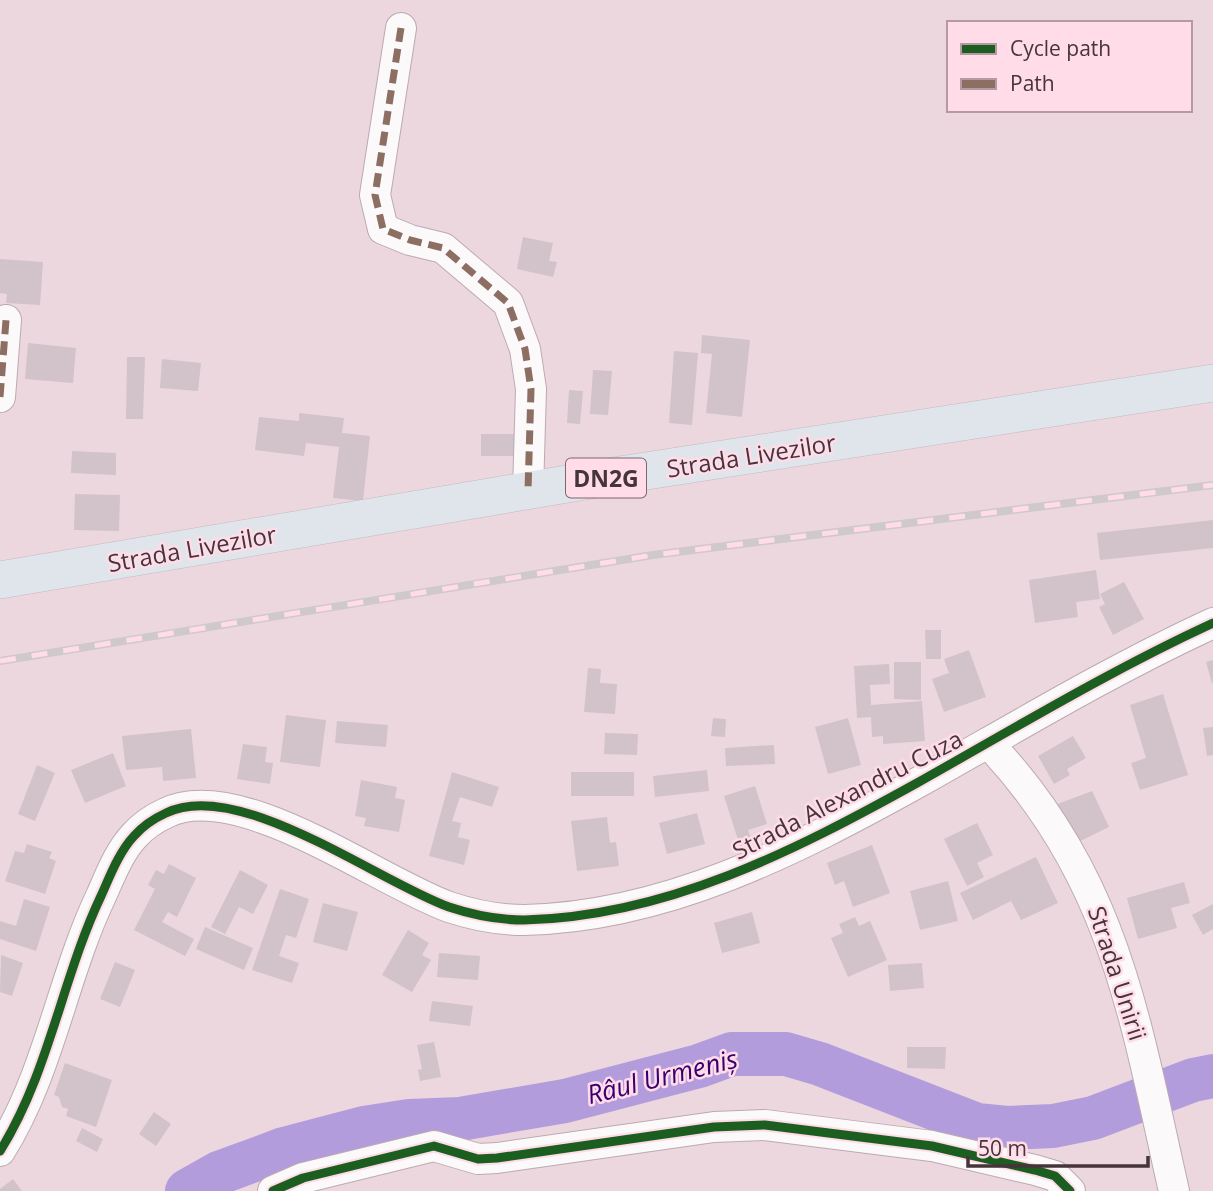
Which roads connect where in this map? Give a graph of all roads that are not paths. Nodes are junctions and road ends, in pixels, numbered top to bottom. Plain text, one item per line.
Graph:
1 (401, 28) dead end
2 (6, 320) dead end
3 (1213, 383) edge
4 (0, 397) edge
5 (528, 491) junction
6 (0, 580) edge
7 (1213, 623) edge
8 (988, 743) junction
9 (8, 1121) edge
10 (0, 1151) edge
11 (273, 1191) edge
12 (1070, 1191) edge
13 (1174, 1191) edge

1 - 5 street
2 - 4 street
3 - 5 main road, Strada Livezilor / DN2G
5 - 6 main road, Strada Livezilor / DN2G
7 - 8 street, Strada Alexandru Cuza
8 - 9 street, Strada Alexandru Cuza
8 - 13 street, Strada Unirii
9 - 10 street, Strada Alexandru Cuza
11 - 12 street

